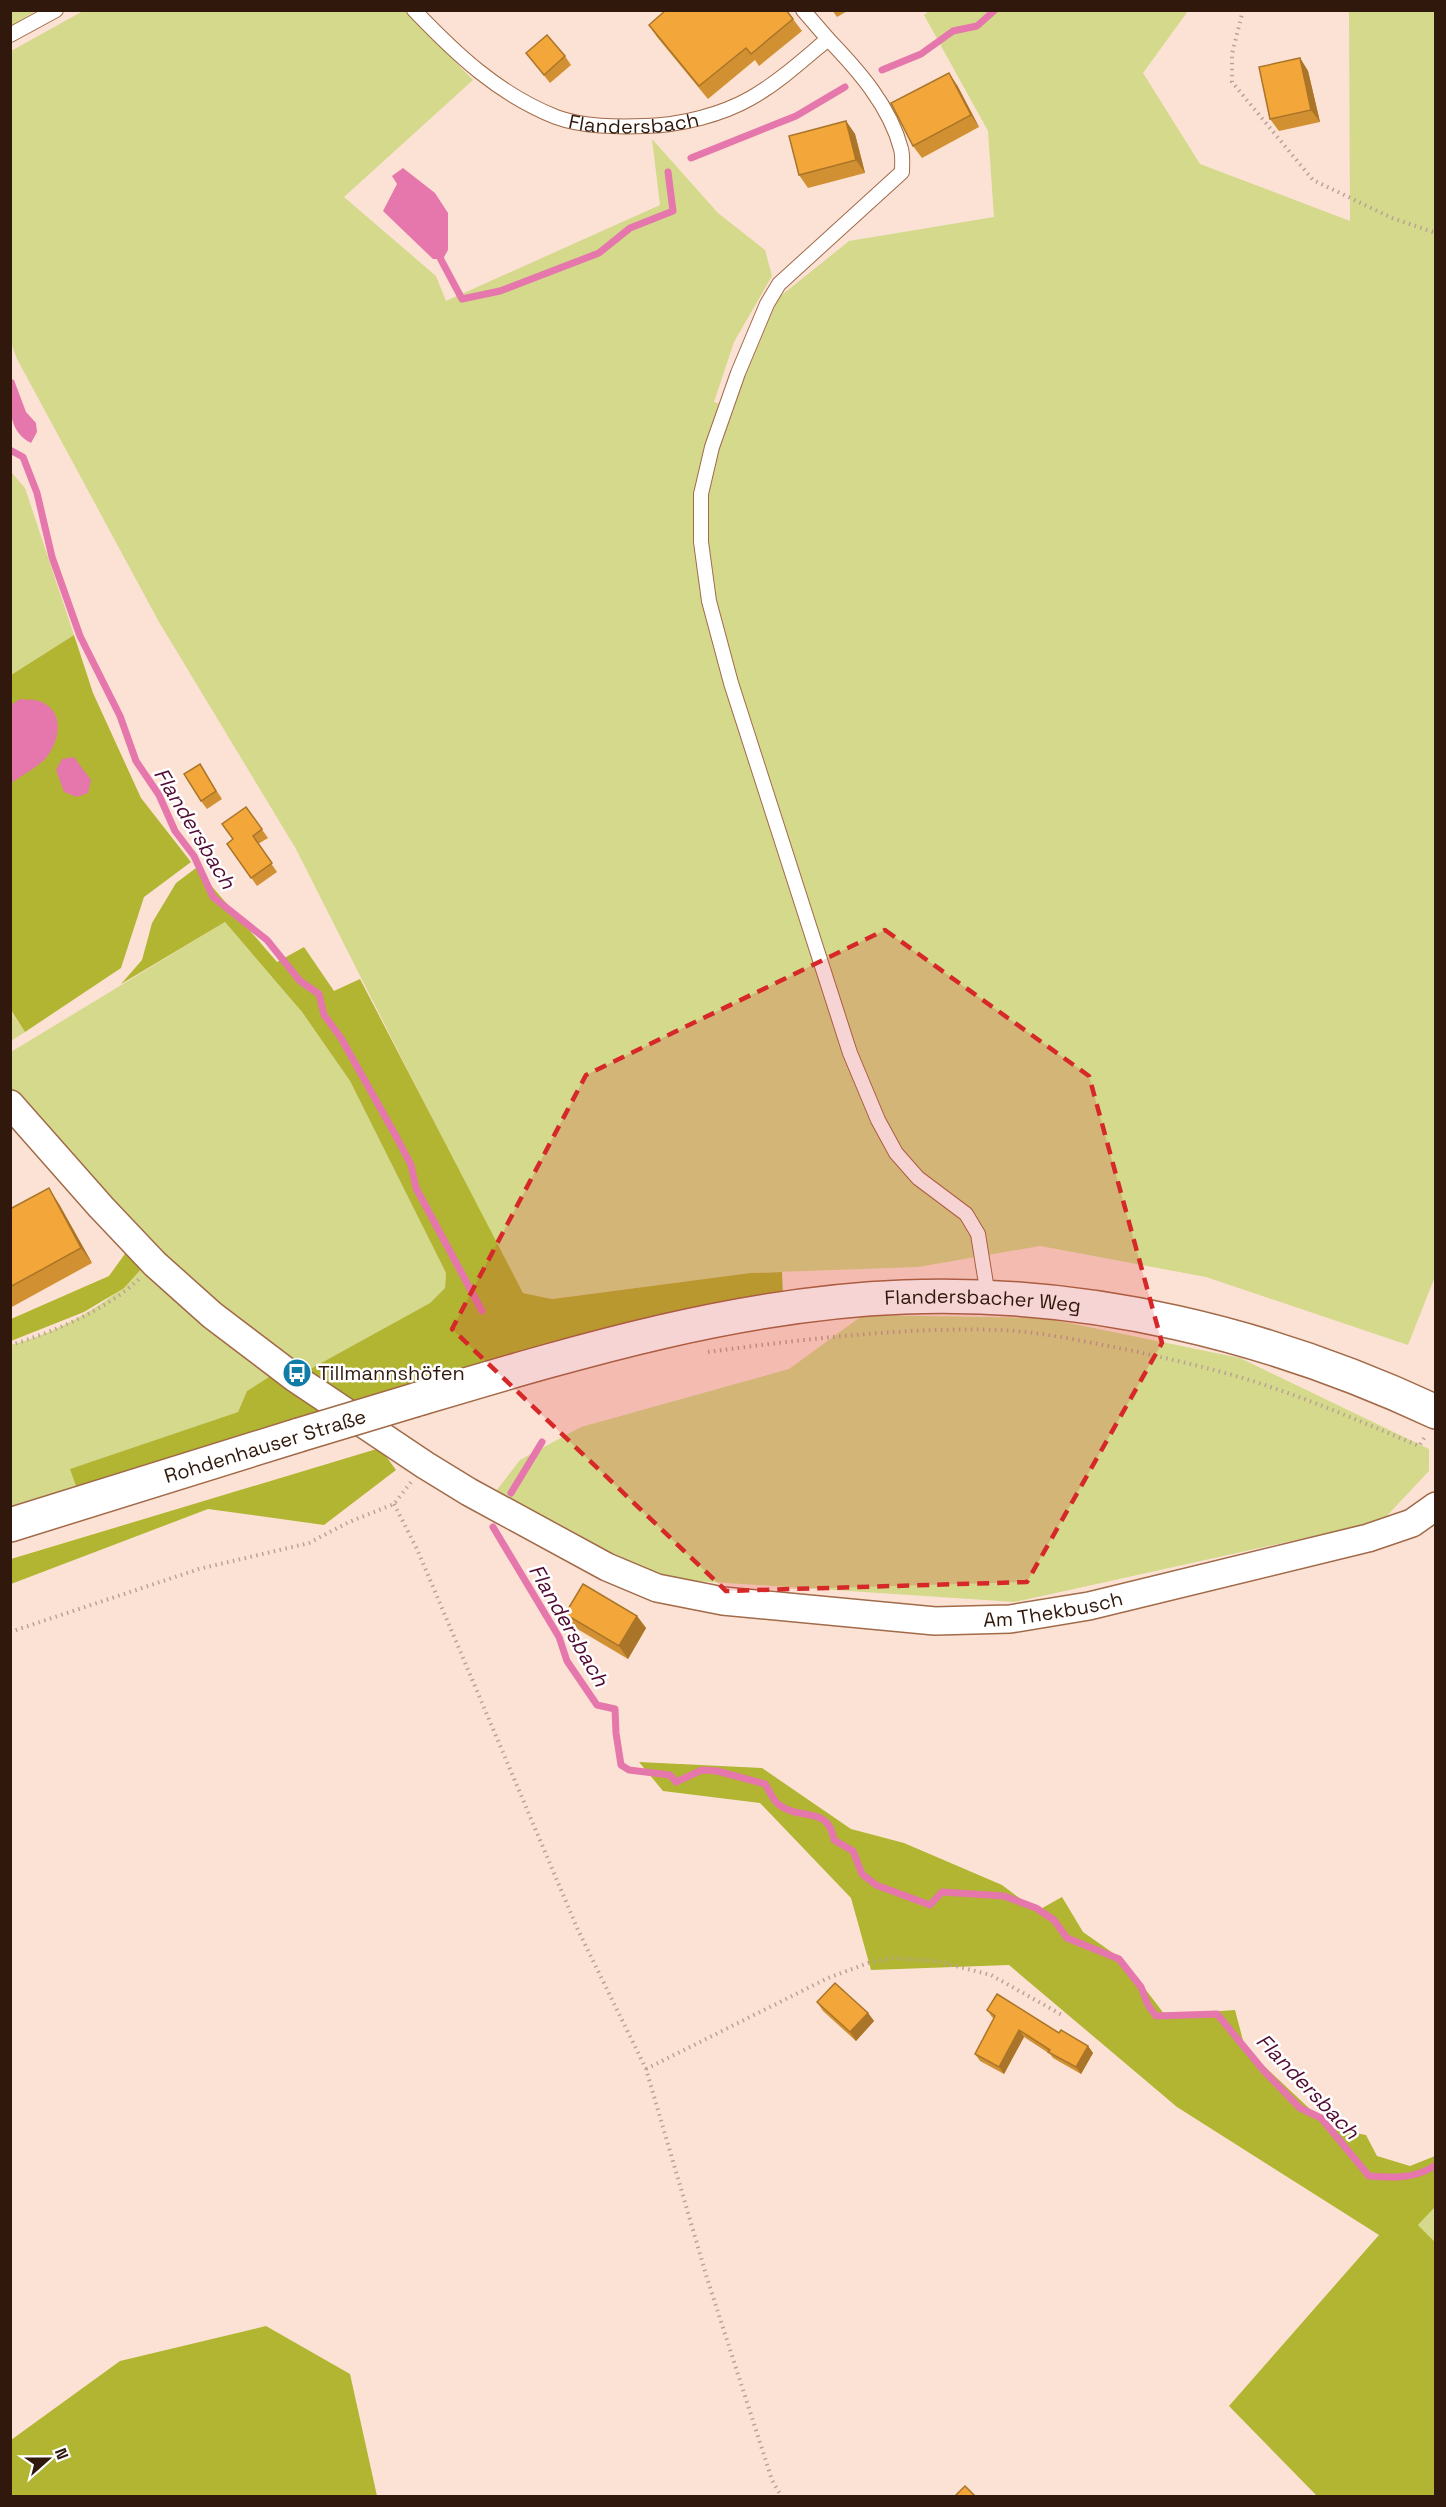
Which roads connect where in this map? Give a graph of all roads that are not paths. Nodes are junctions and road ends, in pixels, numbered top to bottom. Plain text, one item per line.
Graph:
1 (56, 10) edge
2 (414, 10) edge
3 (803, 10) edge
4 (10, 34) edge
5 (828, 39) junction
6 (10, 1104) edge
7 (987, 1296) junction
8 (521, 1368) joint
9 (1433, 1420) edge
10 (1436, 1506) edge
11 (10, 1525) edge

1 - 4 lane
2 - 5 lane, Flandersbach
3 - 5 lane
5 - 7 lane
6 - 10 street, Am Thekbusch
7 - 8 main road, Flandersbacher Weg
7 - 9 main road, Flandersbacher Weg
8 - 11 main road, Rohdenhauser Straße, bridge

